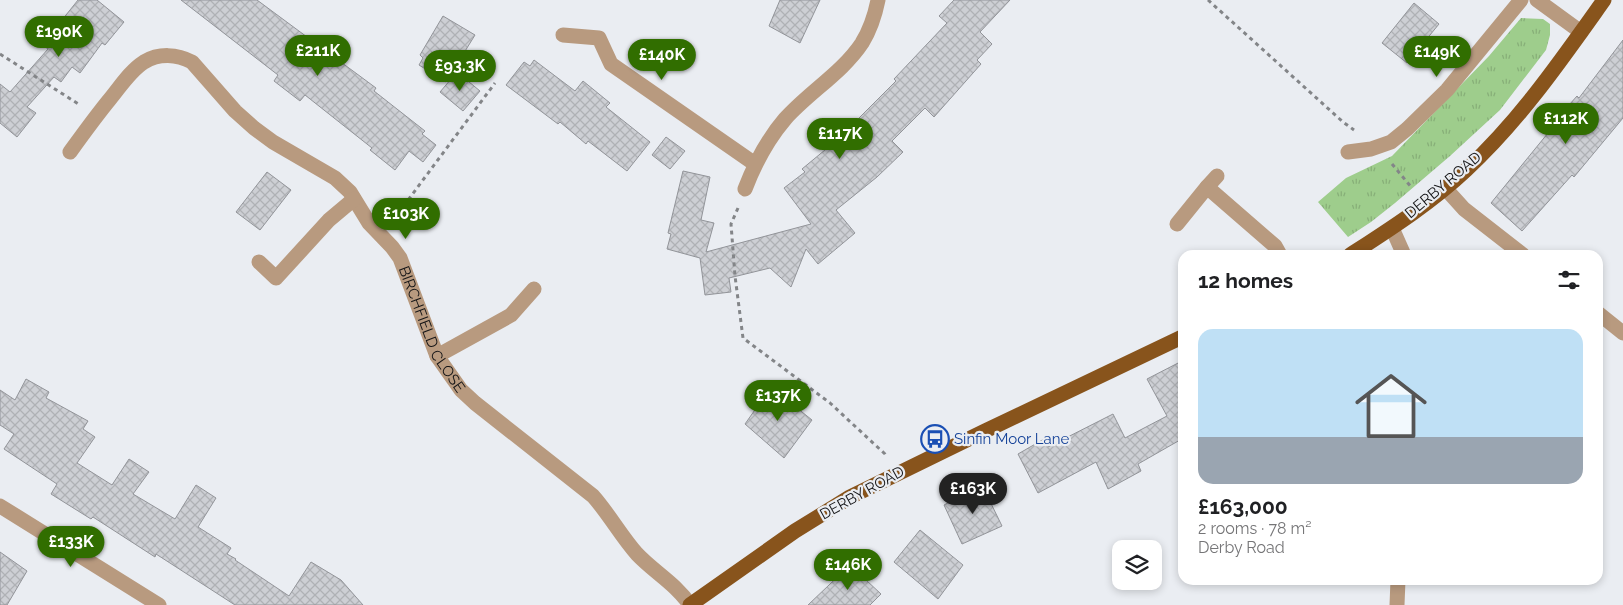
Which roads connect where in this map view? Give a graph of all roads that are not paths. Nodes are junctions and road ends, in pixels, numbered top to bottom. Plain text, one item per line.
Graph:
1 (878, 0) edge
2 (1520, 0) edge
3 (1537, 0) edge
4 (1604, 0) edge
5 (1581, 32) junction
6 (562, 35) dead end
7 (70, 152) dead end
8 (1348, 152) dead end
9 (754, 164) junction
10 (1445, 188) junction
11 (745, 189) road end
12 (354, 199) junction
13 (1177, 224) dead end
14 (1392, 228) junction
15 (1277, 250) edge
16 (1358, 250) edge
17 (1402, 250) edge
18 (1517, 250) edge
19 (259, 262) dead end
20 (534, 289) dead end
21 (1603, 317) edge
22 (1623, 333) edge
23 (1178, 339) edge
24 (437, 356) junction
25 (0, 506) edge
26 (1398, 585) edge
27 (158, 605) edge
28 (690, 605) edge
29 (1397, 605) edge

1 - 9 street
2 - 8 street
3 - 5 street
4 - 5 main road, DERBY ROAD
5 - 10 main road, DERBY ROAD
6 - 9 street
7 - 12 street, BIRCHFIELD CLOSE
9 - 11 street
10 - 14 main road, DERBY ROAD
10 - 18 street
12 - 19 street
12 - 24 street, BIRCHFIELD CLOSE
13 - 15 street
14 - 16 main road, DERBY ROAD
14 - 17 street
20 - 24 street
21 - 22 street
23 - 28 main road, DERBY ROAD
24 - 28 street, BIRCHFIELD CLOSE
25 - 27 street
26 - 29 street

